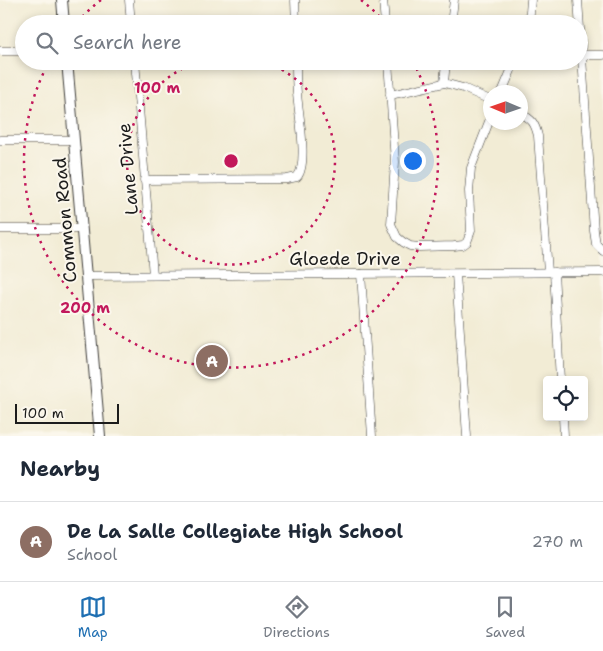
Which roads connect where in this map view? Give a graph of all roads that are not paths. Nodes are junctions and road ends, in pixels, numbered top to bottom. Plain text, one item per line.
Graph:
1 (62, 0) edge
2 (130, 0) edge
3 (295, 0) edge
4 (383, 0) edge
5 (454, 0) edge
6 (530, 0) edge
7 (578, 0) edge
8 (63, 15) edge
9 (131, 15) edge
10 (296, 15) edge
11 (384, 15) edge
12 (452, 15) edge
13 (529, 15) edge
14 (579, 15) edge
15 (0, 51) edge
16 (15, 51) edge
17 (603, 54) edge
18 (588, 55) edge
19 (68, 70) edge
20 (136, 70) edge
21 (296, 70) edge
22 (389, 70) edge
23 (445, 70) edge
24 (511, 70) edge
25 (583, 70) edge
26 (444, 83) junction
27 (505, 85) edge
28 (390, 95) junction
29 (483, 97) edge
30 (528, 118) edge
31 (486, 130) edge
32 (0, 140) edge
33 (74, 140) junction
34 (144, 180) junction
35 (0, 229) edge
36 (82, 230) junction
37 (603, 251) edge
38 (551, 272) junction
39 (603, 272) edge
40 (361, 274) junction
41 (456, 274) junction
42 (153, 275) junction
43 (87, 276) junction
44 (560, 376) edge
45 (563, 421) edge
46 (100, 436) edge
47 (372, 436) edge
48 (467, 436) edge
49 (564, 436) edge

1 - 8 street
2 - 9 street
3 - 10 street
4 - 11 street
5 - 12 street
6 - 13 street
7 - 14 street
15 - 16 street
17 - 18 street
19 - 33 street, Common Road
20 - 34 street, Lane Drive
21 - 34 street
22 - 28 street
23 - 26 street
24 - 27 street
25 - 37 street
26 - 28 street
26 - 29 street
28 - 31 street
30 - 38 street
32 - 33 street
33 - 36 street, Common Road
34 - 42 street, Lane Drive
35 - 36 street
36 - 43 street, Common Road
38 - 39 street, Gloede Drive
38 - 41 street, Gloede Drive
38 - 44 street
40 - 41 street, Gloede Drive
40 - 42 street, Gloede Drive
40 - 47 street
41 - 48 street
42 - 43 street, Gloede Drive
43 - 46 street, Common Road
45 - 49 street

